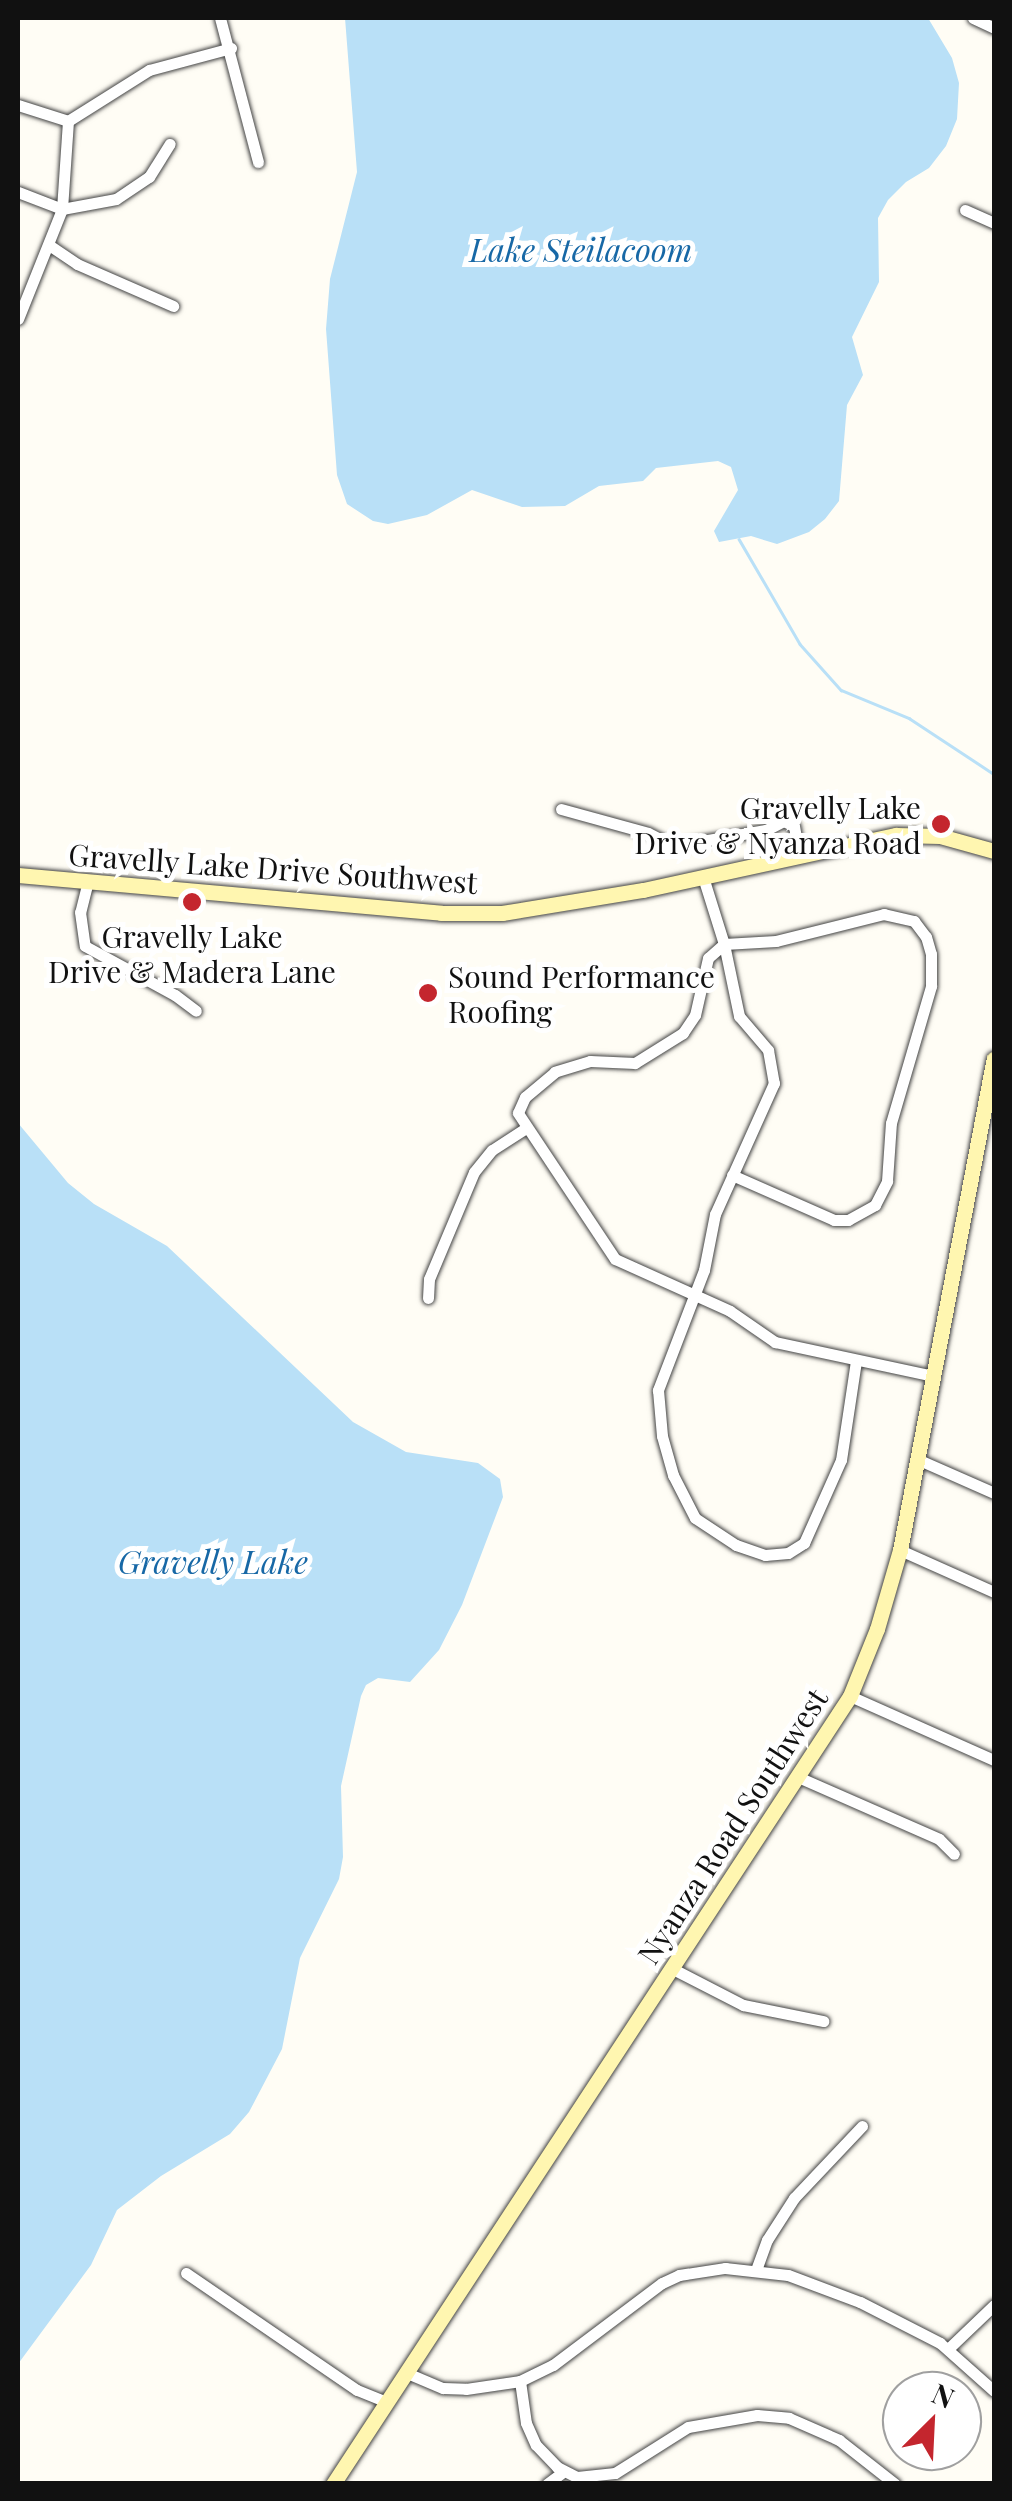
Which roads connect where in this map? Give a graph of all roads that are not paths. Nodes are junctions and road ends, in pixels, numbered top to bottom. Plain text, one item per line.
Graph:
1 (220, 18) edge
2 (973, 18) edge
3 (994, 28) edge
4 (231, 48) junction
5 (18, 105) edge
6 (68, 122) junction
7 (170, 144) dead end
8 (258, 162) dead end
9 (18, 192) edge
10 (62, 209) junction
11 (966, 210) dead end
12 (994, 224) edge
13 (49, 245) junction
14 (173, 306) dead end
15 (18, 319) edge
16 (561, 810) dead end
17 (994, 851) edge
18 (800, 854) junction
19 (18, 876) edge
20 (703, 877) junction
21 (88, 881) junction
22 (724, 944) junction
23 (196, 1011) dead end
24 (994, 1059) edge
25 (524, 1129) junction
26 (732, 1174) junction
27 (695, 1297) junction
28 (428, 1298) dead end
29 (856, 1361) junction
30 (933, 1376) junction
31 (917, 1459) junction
32 (994, 1493) edge
33 (900, 1550) junction
34 (994, 1592) edge
35 (850, 1696) junction
36 (994, 1760) edge
37 (798, 1778) junction
38 (954, 1854) dead end
39 (672, 1969) junction
40 (822, 2021) dead end
41 (862, 2126) dead end
42 (756, 2270) junction
43 (186, 2273) dead end
44 (994, 2305) edge
45 (948, 2349) junction
46 (407, 2372) junction
47 (520, 2380) junction
48 (994, 2392) edge
49 (386, 2402) junction
50 (564, 2471) junction
51 (333, 2484) edge
52 (546, 2484) edge
53 (895, 2484) edge

1 - 4 street
2 - 3 street
4 - 6 street
4 - 8 street
5 - 6 street
6 - 10 street
7 - 10 street
9 - 10 street
10 - 13 street
11 - 12 street
13 - 14 street
13 - 15 street
16 - 18 street
17 - 18 street, Gravelly Lake Drive Southwest
18 - 20 street, Gravelly Lake Drive Southwest
19 - 21 street, Gravelly Lake Drive Southwest
20 - 21 street, Gravelly Lake Drive Southwest
20 - 22 street
21 - 23 street
22 - 25 street
22 - 26 street
22 - 26 street
24 - 30 street, Nyanza Road Southwest
25 - 27 street
25 - 28 street
26 - 27 street
27 - 29 street
27 - 29 street
29 - 30 street
30 - 31 street, Nyanza Road Southwest
31 - 32 street
31 - 33 street, Nyanza Road Southwest
33 - 34 street
33 - 35 street, Nyanza Road Southwest
35 - 36 street
35 - 37 street, Nyanza Road Southwest
37 - 38 street
37 - 39 street, Nyanza Road Southwest
39 - 40 street
39 - 46 street, Nyanza Road Southwest
41 - 42 street
42 - 45 street
42 - 47 street
43 - 49 street
44 - 45 street
45 - 48 street
46 - 47 street
46 - 49 street, Nyanza Road Southwest
47 - 50 street
49 - 51 street, Nyanza Road Southwest
50 - 52 street
50 - 53 street

